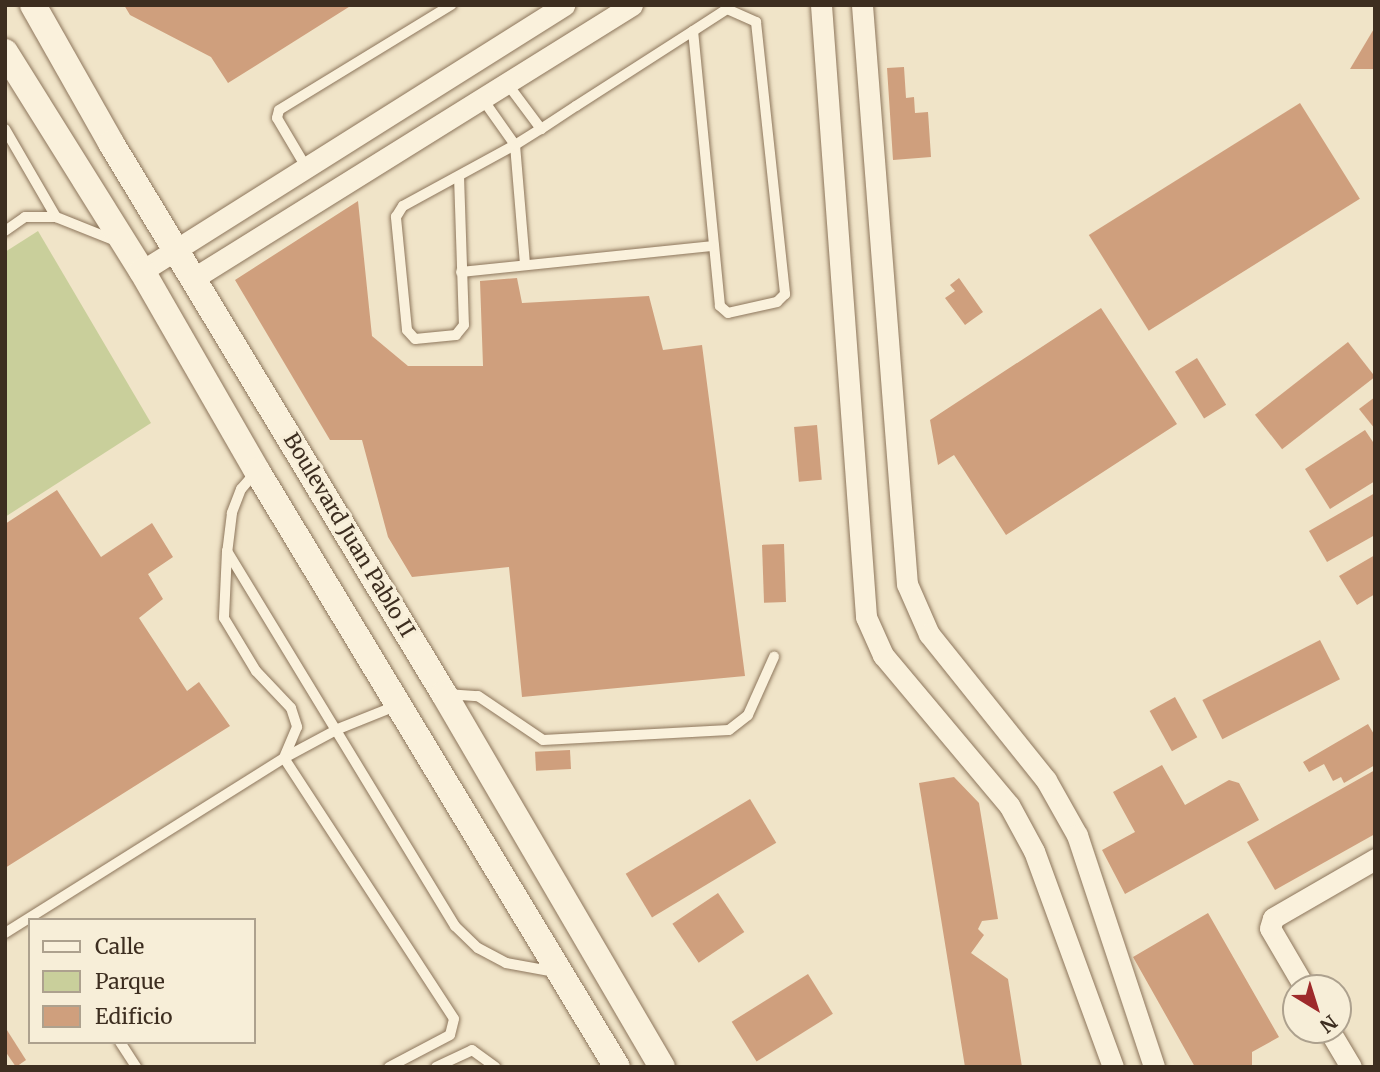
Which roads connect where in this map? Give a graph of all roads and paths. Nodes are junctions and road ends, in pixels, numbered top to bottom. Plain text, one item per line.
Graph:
1 (451, 5) edge
2 (564, 5) edge
3 (632, 5) edge
4 (821, 5) edge
5 (863, 5) edge
6 (34, 6) edge
7 (693, 31) junction
8 (5, 52) edge
9 (509, 86) junction
10 (484, 101) junction
11 (5, 129) edge
12 (541, 129) junction
13 (515, 145) junction
14 (306, 167) junction
15 (459, 176) junction
16 (57, 217) junction
17 (5, 231) edge
18 (126, 245) junction
19 (714, 246) junction
20 (175, 250) junction
21 (525, 264) junction
22 (142, 271) junction
23 (461, 272) junction
24 (194, 278) junction
25 (296, 447) junction
26 (257, 471) junction
27 (227, 551) junction
28 (775, 657) dead end
29 (444, 694) junction
30 (401, 704) junction
31 (338, 729) junction
32 (284, 758) junction
33 (1375, 859) edge
34 (38, 917) edge
35 (28, 922) edge
36 (5, 933) edge
37 (563, 974) junction
38 (1297, 974) edge
39 (121, 1044) edge
40 (1337, 1044) edge
41 (136, 1067) edge
42 (389, 1067) edge
43 (436, 1067) edge
44 (495, 1067) edge
45 (617, 1067) edge
46 (662, 1067) edge
47 (1113, 1067) edge
48 (1154, 1067) edge
49 (1351, 1067) edge

1 - 14 lane
2 - 14 street
3 - 9 street
4 - 47 street
5 - 48 street
6 - 20 street, Boulevard Juan Pablo II
7 - 12 lane
7 - 19 lane
7 - 19 lane
8 - 18 street, Boulevard Juan Pablo II
9 - 10 street
9 - 12 lane
10 - 13 lane
10 - 24 street
11 - 16 lane
12 - 13 lane
13 - 15 lane
13 - 21 lane
14 - 20 street
15 - 23 lane
15 - 23 lane
16 - 17 lane
16 - 18 lane
18 - 22 street, Boulevard Juan Pablo II
19 - 21 lane
20 - 22 street
20 - 24 street, Boulevard Juan Pablo II
21 - 23 lane
22 - 26 street, Boulevard Juan Pablo II
24 - 25 street, Boulevard Juan Pablo II
25 - 26 street
25 - 29 street, Boulevard Juan Pablo II
26 - 27 lane
26 - 30 street, Boulevard Juan Pablo II
27 - 31 lane
27 - 32 lane
28 - 29 lane
29 - 30 street
29 - 46 street, Boulevard Juan Pablo II
30 - 31 lane
30 - 37 street, Boulevard Juan Pablo II
31 - 32 lane
31 - 37 lane
32 - 34 lane
32 - 42 lane
33 - 38 street
35 - 36 lane
37 - 45 street, Boulevard Juan Pablo II
39 - 41 lane
40 - 49 street
43 - 44 lane

